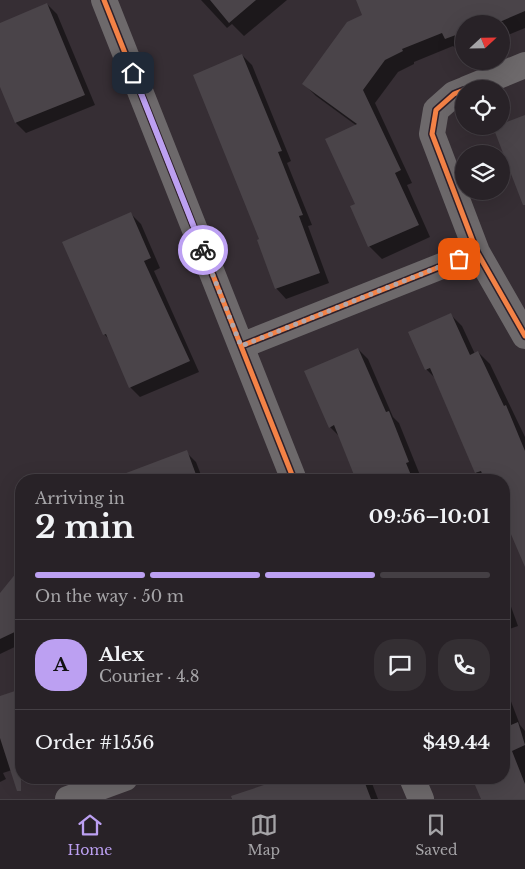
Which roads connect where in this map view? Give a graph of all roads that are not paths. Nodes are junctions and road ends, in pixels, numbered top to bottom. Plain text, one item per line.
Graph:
1 (104, 0) edge
2 (525, 65) edge
3 (488, 80) edge
4 (455, 94) edge
5 (477, 252) junction
6 (525, 336) edge
7 (241, 346) junction
8 (292, 474) edge
9 (109, 784) edge
10 (415, 784) edge
11 (73, 798) edge
12 (421, 799) edge

1 - 7 street
2 - 3 street
4 - 5 street
5 - 6 street
5 - 7 street
7 - 8 street
9 - 11 street
10 - 12 street

